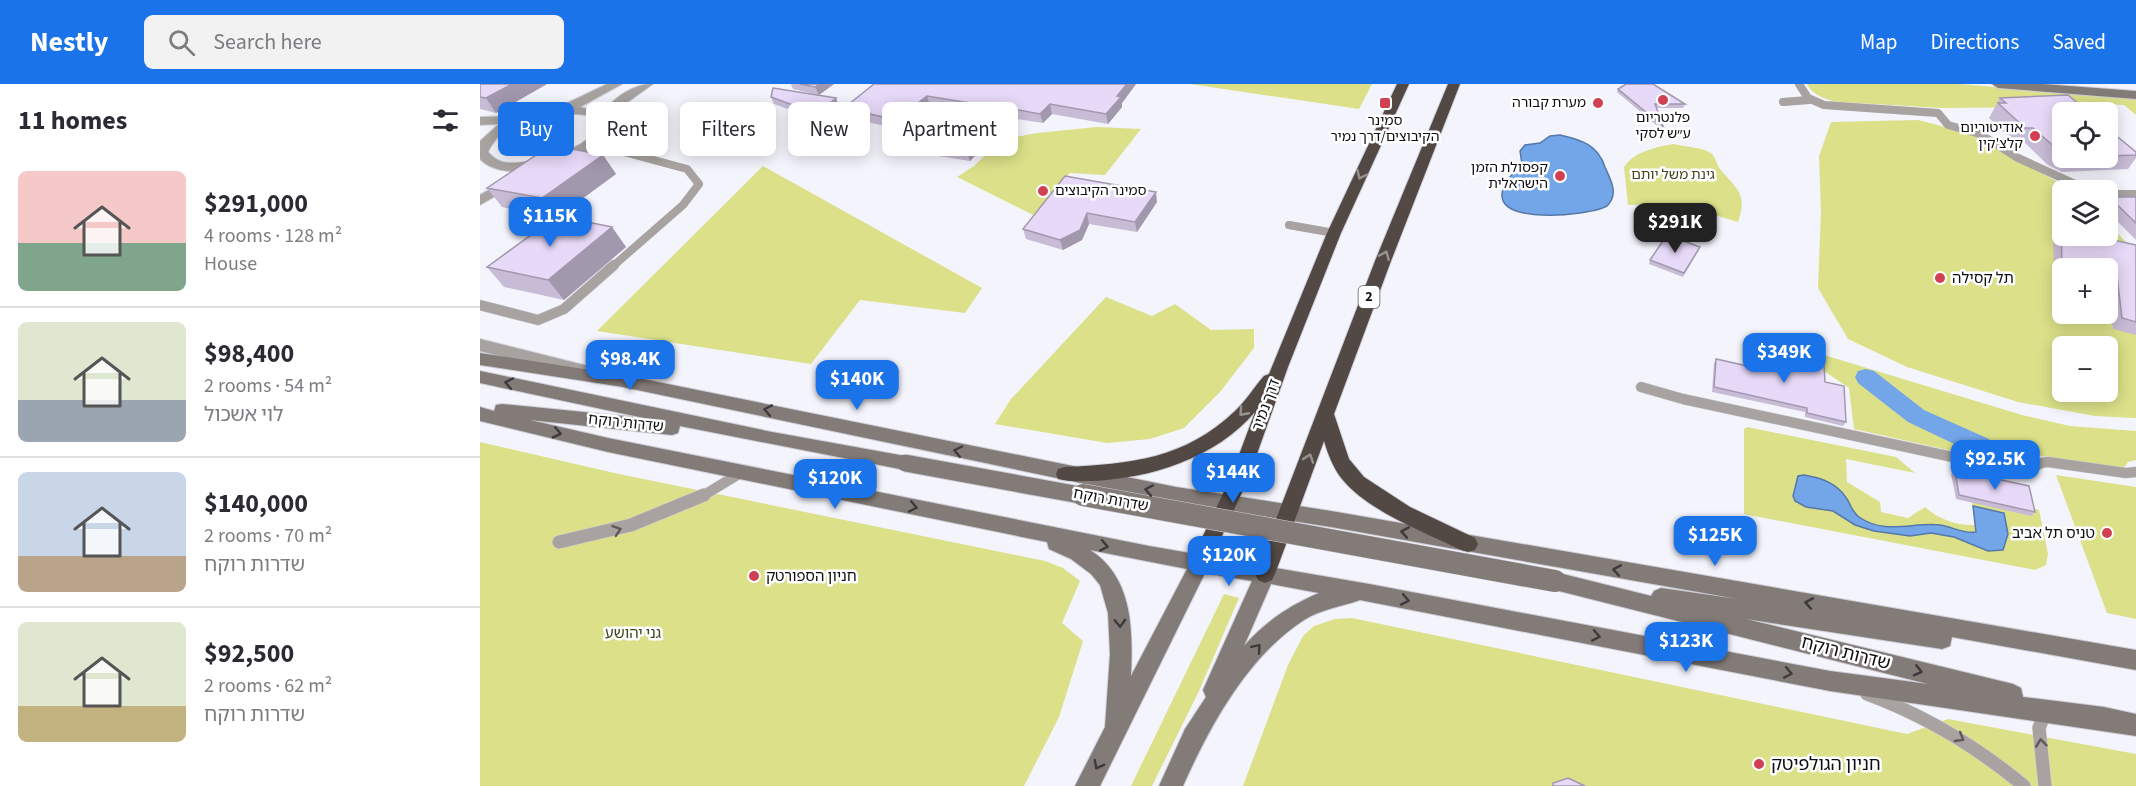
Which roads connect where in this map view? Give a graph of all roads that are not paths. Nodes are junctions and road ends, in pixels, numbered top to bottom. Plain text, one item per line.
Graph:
1 (616, 84) edge
2 (647, 84) edge
3 (1403, 84) edge
4 (1454, 84) edge
5 (1799, 84) edge
6 (1998, 84) edge
7 (2136, 95) edge
8 (1809, 100) junction
9 (620, 102) edge
10 (1784, 102) dead end
11 (574, 104) edge
12 (498, 119) edge
13 (480, 121) edge
14 (498, 131) edge
15 (586, 145) edge
16 (481, 149) edge
17 (577, 151) junction
18 (586, 151) edge
19 (639, 156) edge
20 (542, 164) junction
21 (2068, 180) edge
22 (2118, 194) edge
23 (2136, 194) edge
24 (480, 201) edge
25 (1288, 225) dead end
26 (1334, 233) junction
27 (480, 305) edge
28 (480, 345) edge
29 (480, 359) edge
30 (1280, 367) junction
31 (480, 377) edge
32 (624, 381) junction
33 (1641, 387) dead end
34 (480, 407) edge
35 (1325, 412) junction
36 (480, 414) edge
37 (772, 439) junction
38 (742, 472) junction
39 (2136, 472) edge
40 (1065, 474) junction
41 (1228, 503) junction
42 (1289, 512) junction
43 (1026, 531) junction
44 (559, 542) dead end
45 (1468, 544) junction
46 (1200, 563) junction
47 (1265, 574) junction
48 (1555, 581) junction
49 (1369, 592) junction
50 (2136, 660) edge
51 (2136, 668) edge
52 (1830, 681) junction
53 (2060, 712) junction
54 (2126, 723) edge
55 (1116, 732) junction
56 (1188, 748) junction
57 (1087, 786) edge
58 (1171, 786) edge
59 (2024, 786) edge
60 (2045, 786) edge

1 - 11 street
2 - 9 street
3 -> 26 highway, דרך נמיר
35 -> 4 highway, 2
5 - 8 lane
6 - 7 main road
8 - 10 lane
8 - 21 lane
12 - 13 street
14 - 16 street
15 - 17 street
16 - 20 street
17 - 18 lane
17 - 20 street
19 - 27 lane
20 - 24 street
22 - 23 lane
25 - 26 lane
26 - 30 highway, דרך נמיר
28 - 32 street
29 - 32 main road
30 -> 40 highway
30 - 41 highway, דרך נמיר
37 -> 31 main road, שדרות רוקח
40 -> 32 main road
33 - 39 lane
34 - 37 main road, שדרות רוקח
42 -> 35 highway, 2
35 - 45 highway
36 -> 38 main road
37 - 48 main road, שדרות רוקח, bridge
38 -> 43 main road
44 -> 38 lane
41 -> 40 main road
41 - 42 main road
41 - 46 highway, דרך נמיר
45 -> 42 main road
42 - 47 highway, 2
43 -> 46 main road
43 -> 55 main road
50 -> 45 main road
46 - 47 main road
46 - 55 main road, דרך נמיר
47 - 49 main road
47 - 56 main road
48 - 51 main road, שדרות רוקח
48 -> 54 main road, שדרות רוקח
49 -> 52 main road
56 -> 49 main road
52 - 53 main road
52 -> 59 lane
53 - 54 main road
60 -> 53 lane
55 -> 57 main road, דרך נמיר
56 - 58 main road

